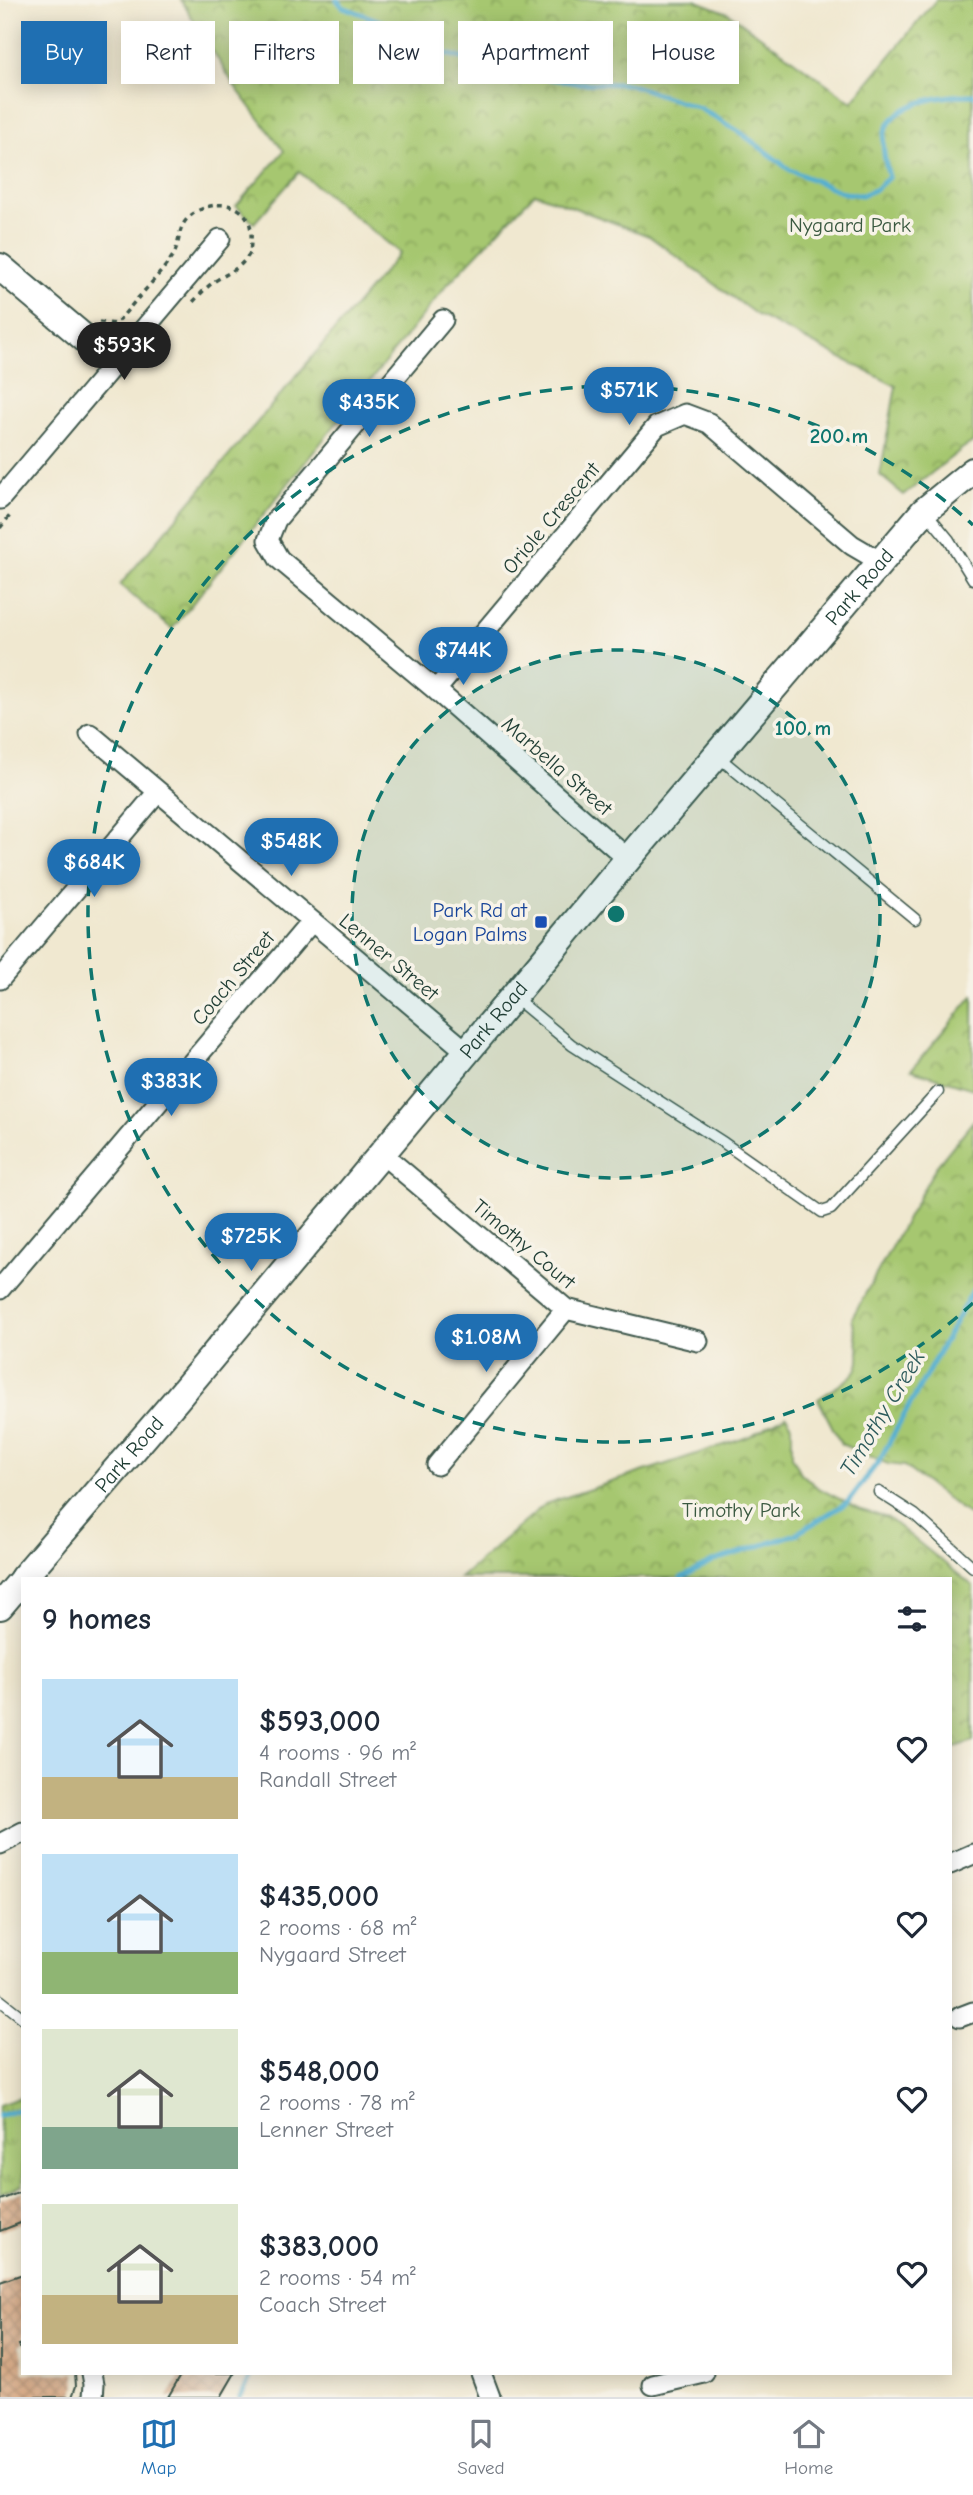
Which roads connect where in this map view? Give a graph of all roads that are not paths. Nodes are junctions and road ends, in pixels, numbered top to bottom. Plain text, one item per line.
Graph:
1 (220, 239) dead end
2 (0, 267) edge
3 (443, 320) dead end
4 (114, 363) junction
5 (973, 471) edge
6 (0, 499) edge
7 (924, 511) junction
8 (881, 562) junction
9 (973, 579) edge
10 (436, 691) junction
11 (90, 734) dead end
12 (716, 755) junction
13 (157, 793) junction
14 (628, 859) junction
15 (915, 919) dead end
16 (312, 921) junction
17 (0, 979) edge
18 (514, 997) junction
19 (466, 1051) junction
20 (938, 1092) dead end
21 (381, 1153) junction
22 (0, 1289) edge
23 (566, 1309) junction
24 (698, 1341) dead end
25 (437, 1465) dead end
26 (879, 1492) dead end
27 (973, 1567) edge
28 (25, 1577) edge
29 (21, 1581) edge
30 (0, 1606) edge
31 (21, 1833) edge
32 (0, 1844) edge
33 (973, 1854) edge
34 (952, 1863) edge
35 (0, 2000) edge
36 (21, 2016) edge
37 (92, 2375) edge
38 (482, 2375) edge
39 (695, 2375) edge
40 (650, 2385) edge
41 (93, 2397) edge
42 (490, 2397) edge

1 - 4 street
2 - 4 street
3 - 10 street, Marbella Street
4 - 6 street
5 - 7 street, Park Road
7 - 8 street, Park Road
7 - 9 lane
8 - 10 street, Oriole Crescent
8 - 12 street, Park Road
10 - 14 street, Marbella Street
11 - 13 street, Lenner Street
12 - 14 street, Park Road
12 - 15 lane
13 - 16 street, Lenner Street
13 - 17 street
14 - 18 street, Park Road
16 - 19 street, Lenner Street
16 - 22 street, Coach Street
18 - 19 street, Park Road
18 - 20 lane
19 - 21 street, Park Road
21 - 23 street, Timothy Court
21 - 28 street, Park Road
23 - 24 street, Timothy Court
23 - 25 street
26 - 27 lane
29 - 30 street, Park Road
31 - 32 street
33 - 34 street
35 - 36 lane
37 - 41 street
38 - 42 street
39 - 40 street

